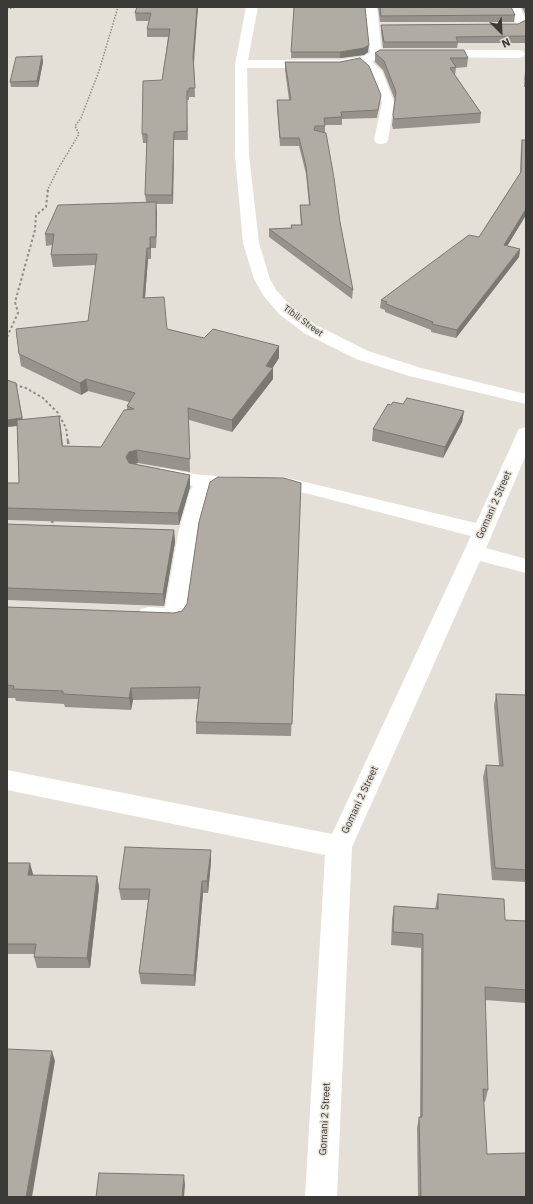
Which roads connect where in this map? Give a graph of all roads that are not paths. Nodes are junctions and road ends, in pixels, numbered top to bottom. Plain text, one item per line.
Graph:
1 (252, 7) edge
2 (371, 7) edge
3 (514, 7) edge
4 (482, 27) edge
5 (376, 54) junction
6 (392, 54) edge
7 (423, 54) edge
8 (519, 54) dead end
9 (363, 60) junction
10 (241, 64) junction
11 (381, 140) dead end
12 (526, 399) edge
13 (526, 433) edge
14 (146, 471) edge
15 (214, 482) junction
16 (478, 542) junction
17 (526, 566) edge
18 (129, 614) edge
19 (7, 780) edge
20 (339, 847) junction
21 (321, 1197) edge

1 - 10 street, Tibili Street
2 - 5 street
3 - 4 street
5 - 6 street
5 - 9 street
7 - 8 street
9 - 10 street
9 - 11 street
10 - 12 street, Tibili Street
13 - 16 street, Gomani 2 Street
14 - 15 street
15 - 16 street
15 - 18 street
16 - 17 street
16 - 20 street, Gomani 2 Street
19 - 20 street
20 - 21 street, Gomani 2 Street

